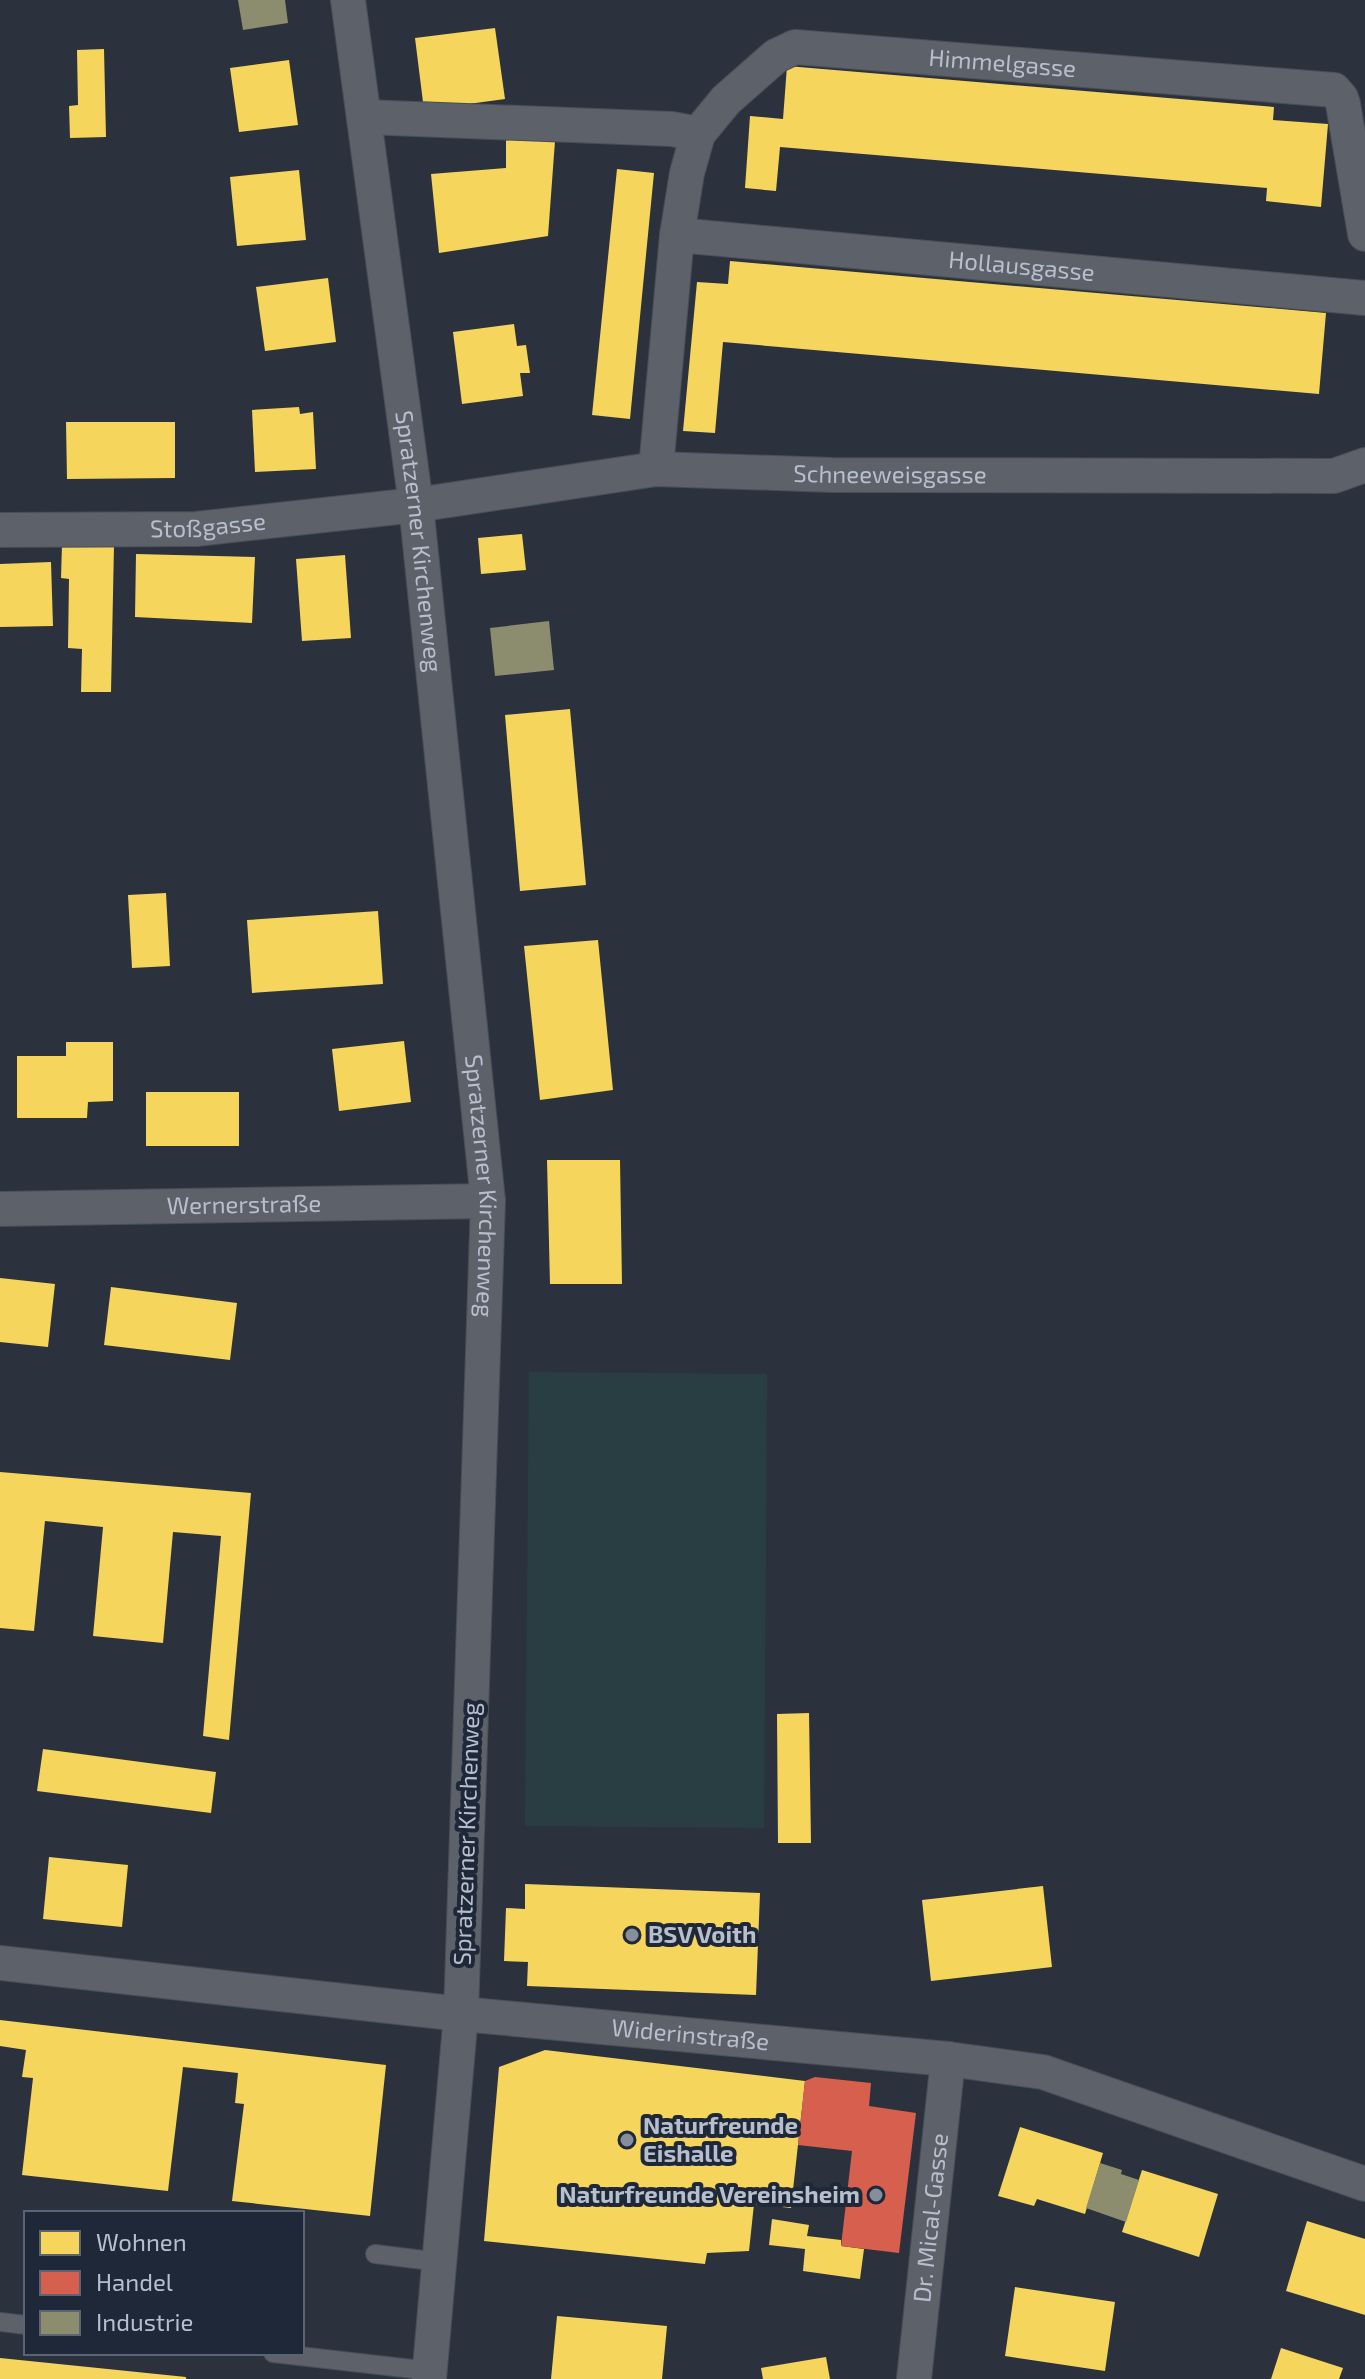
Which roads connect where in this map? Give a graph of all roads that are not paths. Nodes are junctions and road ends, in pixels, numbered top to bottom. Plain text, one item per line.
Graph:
1 (348, 0) edge
2 (365, 117) junction
3 (698, 134) junction
4 (1365, 234) edge
5 (677, 235) junction
6 (1365, 298) edge
7 (1365, 465) edge
8 (656, 469) junction
9 (416, 505) junction
10 (0, 530) edge
11 (488, 1201) junction
12 (0, 1209) edge
13 (0, 1963) edge
14 (461, 2014) junction
15 (948, 2059) junction
16 (1365, 2184) edge
17 (375, 2254) dead end
18 (440, 2262) junction
19 (0, 2322) edge
20 (24, 2325) edge
21 (287, 2355) edge
22 (430, 2375) edge
23 (914, 2379) edge

1 - 2 street, Spratzerner Kirchenweg
2 - 3 street
2 - 9 street, Spratzerner Kirchenweg
3 - 4 street, Himmelgasse
3 - 5 street, Himmelgasse
5 - 6 street, Hollausgasse
5 - 8 street, Himmelgasse
7 - 8 street, Schneeweisgasse
8 - 9 street, Schneeweisgasse
9 - 10 street, Stoßgasse
9 - 11 street, Spratzerner Kirchenweg
11 - 12 street, Wernerstraße
11 - 14 street, Spratzerner Kirchenweg
13 - 14 street, Widerinstraße
14 - 15 street, Widerinstraße
14 - 18 street, Spratzerner Kirchenweg
15 - 16 street, Widerinstraße
15 - 23 street, Dr. Mical-Gasse
17 - 18 lane
18 - 22 street, Spratzerner Kirchenweg
19 - 20 lane
21 - 22 lane

